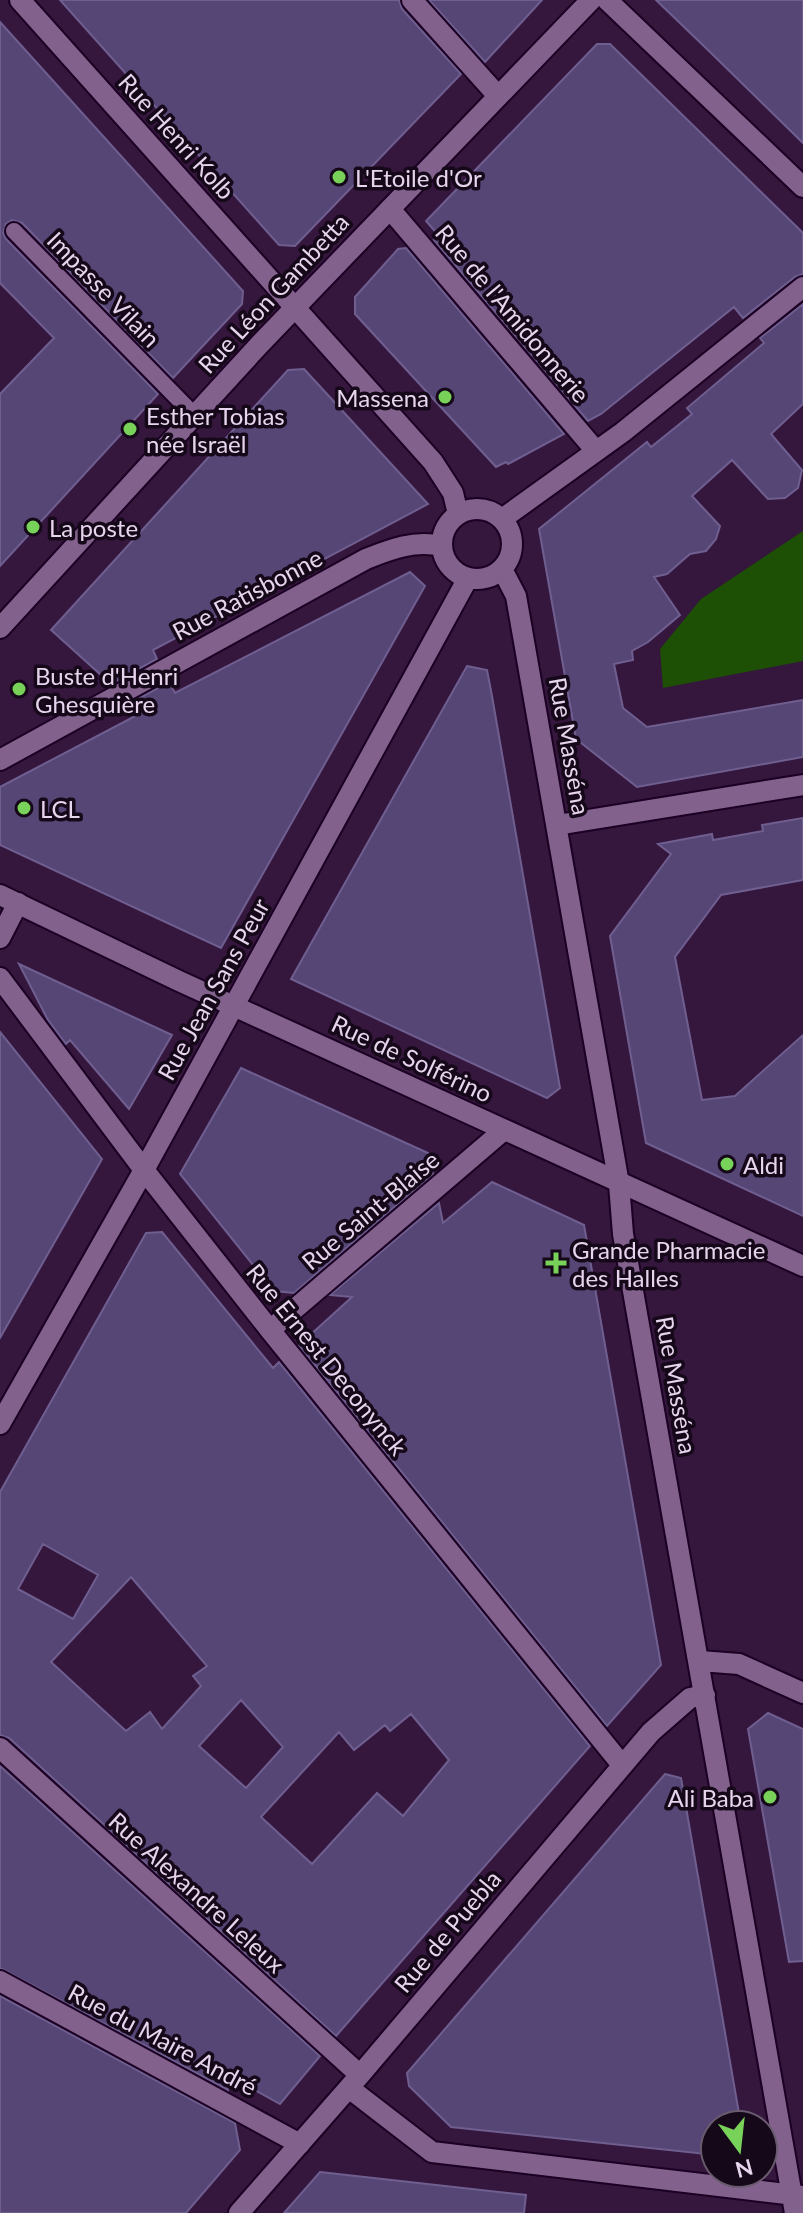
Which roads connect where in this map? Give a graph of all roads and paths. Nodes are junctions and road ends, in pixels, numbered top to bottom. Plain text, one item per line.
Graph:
1 (20, 0) edge
2 (412, 0) edge
3 (591, 0) edge
4 (607, 0) edge
5 (498, 96) junction
6 (803, 187) edge
7 (390, 209) junction
8 (14, 231) dead end
9 (803, 287) edge
10 (296, 306) junction
11 (194, 415) junction
12 (596, 451) junction
13 (458, 514) junction
14 (502, 519) junction
15 (442, 546) junction
16 (502, 569) junction
17 (468, 578) junction
18 (0, 628) edge
19 (0, 760) edge
20 (803, 785) edge
21 (557, 825) junction
22 (9, 899) edge
23 (0, 938) edge
24 (0, 978) edge
25 (234, 1006) junction
26 (504, 1130) junction
27 (144, 1170) junction
28 (619, 1184) junction
29 (803, 1266) edge
30 (270, 1330) junction
31 (0, 1424) edge
32 (700, 1661) junction
33 (803, 1693) edge
34 (705, 1695) junction
35 (0, 1748) edge
36 (622, 1765) junction
37 (0, 1981) edge
38 (354, 2082) junction
39 (300, 2144) junction
40 (797, 2201) edge
41 (239, 2213) edge

1 - 10 street, Rue Henri Kolb
2 - 5 street
3 - 5 street, Rue Léon Gambetta
4 - 6 street
5 - 7 street, Rue Léon Gambetta
7 - 10 street, Rue Léon Gambetta
7 - 12 street, Rue de l'Amidonnerie
8 - 11 lane, Impasse Vilain
9 - 12 street
10 - 11 street, Rue Léon Gambetta
10 - 13 street
11 - 18 street, Rue Léon Gambetta
12 - 14 street
13 - 14 street
13 - 15 street
14 - 16 street
15 - 17 street
15 - 19 street, Rue Ratisbonne
16 - 17 street
16 - 21 street, Rue Masséna
17 - 25 street, Rue Jean Sans Peur
20 - 21 street
21 - 28 street, Rue Masséna
22 - 23 street
22 - 25 street, Rue de Solférino
24 - 27 street, Rue Ernest Deconynck
25 - 26 street, Rue de Solférino
25 - 27 street, Rue Jean Sans Peur
26 - 28 street, Rue de Solférino
26 - 30 street, Rue Saint-Blaise
27 - 30 street, Rue Ernest Deconynck
27 - 31 street, Rue Jean Sans Peur
28 - 29 street, Rue de Solférino
28 - 32 street, Rue Masséna
30 - 36 street, Rue Ernest Deconynck
32 - 33 street
32 - 34 street, Rue Masséna
34 - 36 street, Rue de Puebla
34 - 40 street, Rue Masséna
35 - 38 street, Rue Alexandre Leleux
36 - 38 street, Rue de Puebla
37 - 39 street, Rue du Maire André
38 - 39 street, Rue de Puebla
38 - 40 street, Rue Alexandre Leleux
39 - 41 street, Rue de Puebla

